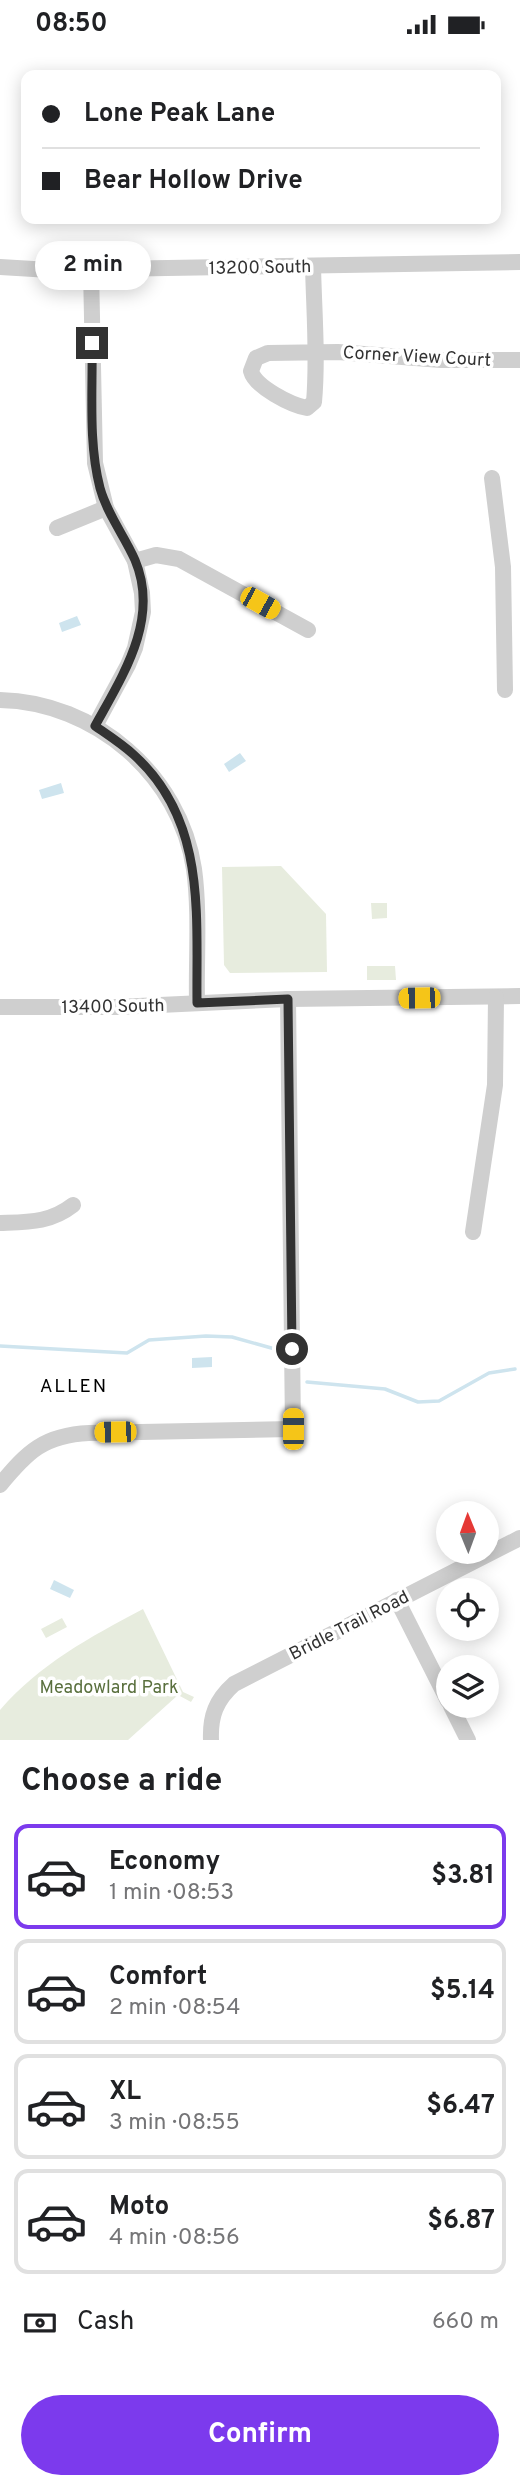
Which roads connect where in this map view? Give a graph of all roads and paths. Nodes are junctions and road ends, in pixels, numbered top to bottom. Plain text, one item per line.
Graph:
1 (520, 262) edge
2 (313, 266) junction
3 (0, 267) edge
4 (92, 269) junction
5 (314, 353) junction
6 (520, 360) edge
7 (492, 478) dead end
8 (106, 508) junction
9 (57, 528) dead end
10 (135, 561) junction
11 (512, 583) edge
12 (308, 630) dead end
13 (505, 689) dead end
14 (0, 700) edge
15 (95, 726) junction
16 (520, 996) edge
17 (496, 997) junction
18 (288, 999) junction
19 (197, 1003) junction
20 (0, 1007) edge
21 (72, 1205) dead end
22 (0, 1223) edge
23 (473, 1232) dead end
24 (0, 1485) edge
25 (520, 1538) edge
26 (397, 1601) junction
27 (436, 1677) edge
28 (457, 1718) edge
29 (211, 1740) edge
30 (468, 1740) edge

1 - 2 street, 13200 South
2 - 4 street, 13200 South
2 - 5 street
3 - 4 street, 13200 South
4 - 8 street
5 - 5 street, Corner View Court
5 - 6 street, Corner View Court
7 - 11 street
8 - 9 street
8 - 10 street
10 - 12 street
10 - 15 street
11 - 13 street
14 - 15 street
15 - 19 street
16 - 17 street, 13400 South
17 - 18 street, 13400 South
17 - 23 street
18 - 19 street, 13400 South
18 - 24 street
19 - 20 street, 13400 South
21 - 22 street
25 - 26 street, Bridle Trail Road
26 - 27 street
26 - 29 street, Bridle Trail Road
28 - 30 street

